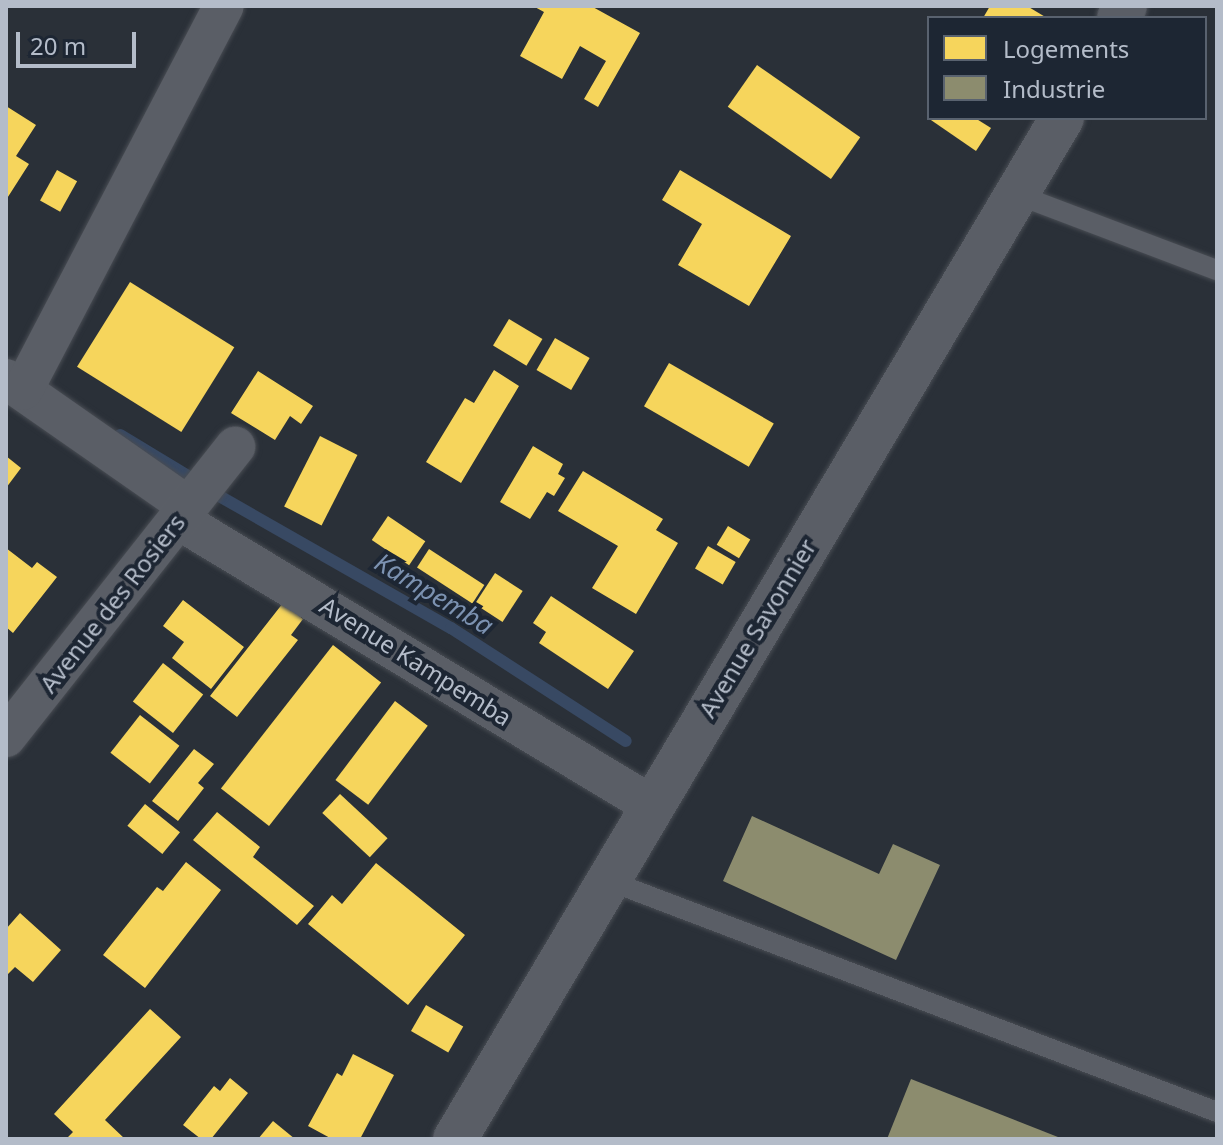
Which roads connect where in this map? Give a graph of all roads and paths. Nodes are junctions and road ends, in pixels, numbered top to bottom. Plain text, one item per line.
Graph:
1 (224, 6) edge
2 (1061, 120) edge
3 (1018, 195) junction
4 (1217, 270) edge
5 (25, 375) edge
6 (205, 485) junction
7 (6, 737) edge
8 (651, 805) junction
9 (607, 880) junction
10 (1217, 1112) edge
11 (455, 1139) edge

1 - 5 street
2 - 3 street, Avenue Savonnier
3 - 4 lane
3 - 8 street, Avenue Savonnier
5 - 6 street, Avenue Kampemba
6 - 7 street, Avenue des Rosiers
6 - 8 street, Avenue Kampemba
8 - 9 street, Avenue Savonnier
9 - 10 lane
9 - 11 street, Avenue Savonnier

